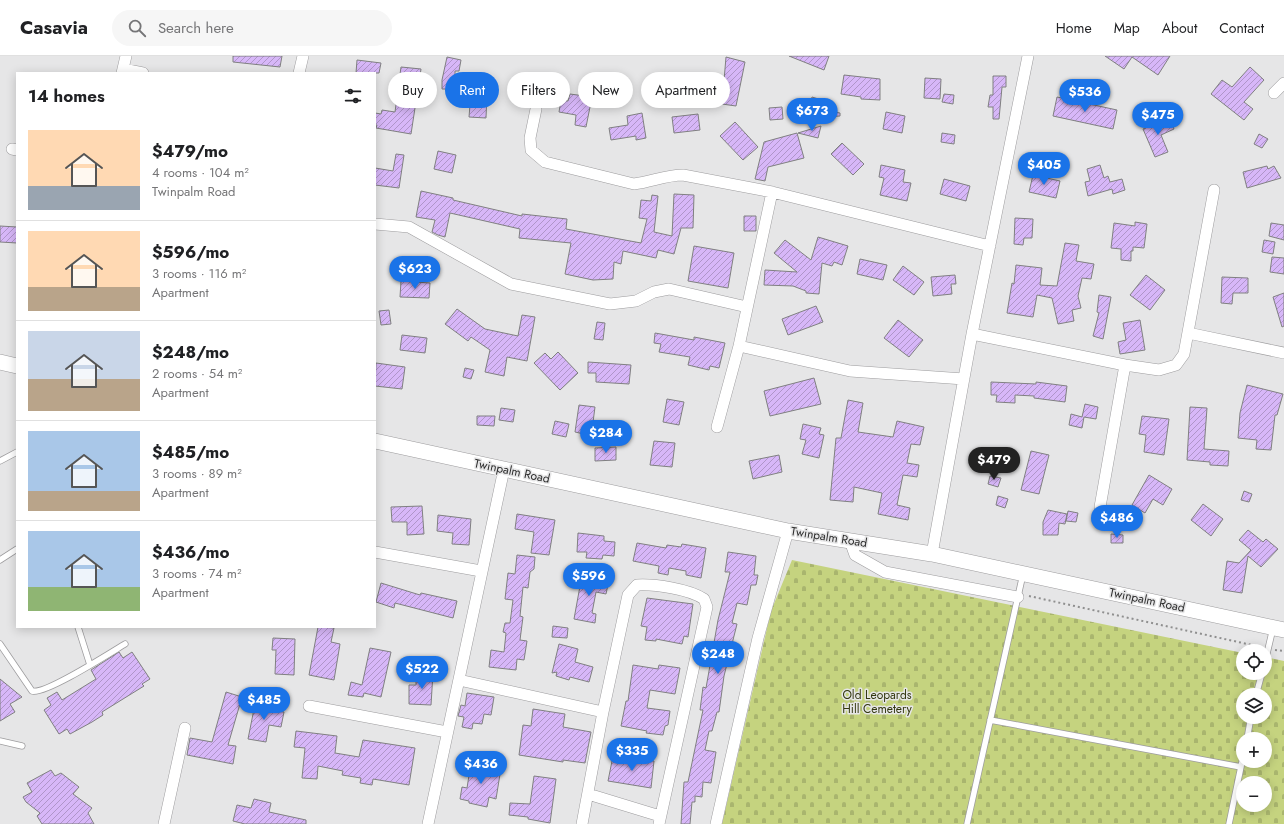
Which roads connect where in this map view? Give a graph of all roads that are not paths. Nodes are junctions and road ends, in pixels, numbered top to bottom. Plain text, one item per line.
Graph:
1 (126, 56) edge
2 (303, 56) edge
3 (1028, 56) edge
4 (123, 71) edge
5 (133, 72) edge
6 (299, 72) edge
7 (1284, 83) edge
8 (1274, 93) dead end
9 (536, 109) dead end
10 (1214, 190) dead end
11 (772, 192) junction
12 (376, 224) edge
13 (990, 246) junction
14 (747, 307) junction
15 (1188, 333) junction
16 (972, 334) junction
17 (739, 346) junction
18 (1284, 353) edge
19 (0, 362) edge
20 (16, 366) edge
21 (1125, 366) junction
22 (964, 379) junction
23 (717, 427) dead end
24 (376, 441) edge
25 (16, 453) edge
26 (0, 461) edge
27 (504, 469) junction
28 (1100, 507) dead end
29 (788, 531) junction
30 (850, 541) junction
31 (16, 550) edge
32 (376, 552) edge
33 (932, 554) junction
34 (0, 560) edge
35 (481, 571) junction
36 (1023, 574) junction
37 (1018, 596) junction
38 (78, 628) edge
39 (1279, 629) edge
40 (0, 644) edge
41 (125, 644) dead end
42 (1270, 644) edge
43 (90, 665) junction
44 (459, 680) junction
45 (309, 706) dead end
46 (603, 712) junction
47 (990, 720) junction
48 (185, 728) dead end
49 (447, 732) junction
50 (0, 741) edge
51 (22, 746) dead end
52 (1236, 766) edge
53 (1241, 768) edge
54 (588, 794) junction
55 (659, 820) edge
56 (164, 824) edge
57 (428, 824) edge
58 (582, 824) edge
59 (716, 824) edge
60 (967, 824) edge
61 (1229, 824) edge

1 - 4 street
2 - 6 street
3 - 13 street
4 - 5 street
7 - 8 street
9 - 11 street
10 - 15 street
11 - 13 street
11 - 14 street
12 - 14 street
13 - 16 street
14 - 17 street
15 - 18 street
15 - 21 street
16 - 21 street
16 - 22 street
17 - 22 street
17 - 23 street
19 - 20 main road
21 - 28 street
22 - 33 street
24 - 27 main road, Twinpalm Road
25 - 26 lane
27 - 29 main road, Twinpalm Road
27 - 35 street
29 - 30 main road, Twinpalm Road
29 - 59 street
30 - 33 main road, Twinpalm Road
30 - 37 street
31 - 34 lane
32 - 35 street
33 - 36 main road, Twinpalm Road
35 - 44 street
36 - 37 lane
36 - 39 main road, Twinpalm Road
37 - 47 lane
38 - 43 lane
39 - 42 lane
40 - 43 lane
41 - 43 lane
44 - 46 street
44 - 49 street
45 - 49 street
46 - 54 street
46 - 55 street
47 - 52 lane
47 - 60 lane
48 - 56 street
49 - 57 street
50 - 51 lane
53 - 61 lane
54 - 55 street
54 - 58 street

